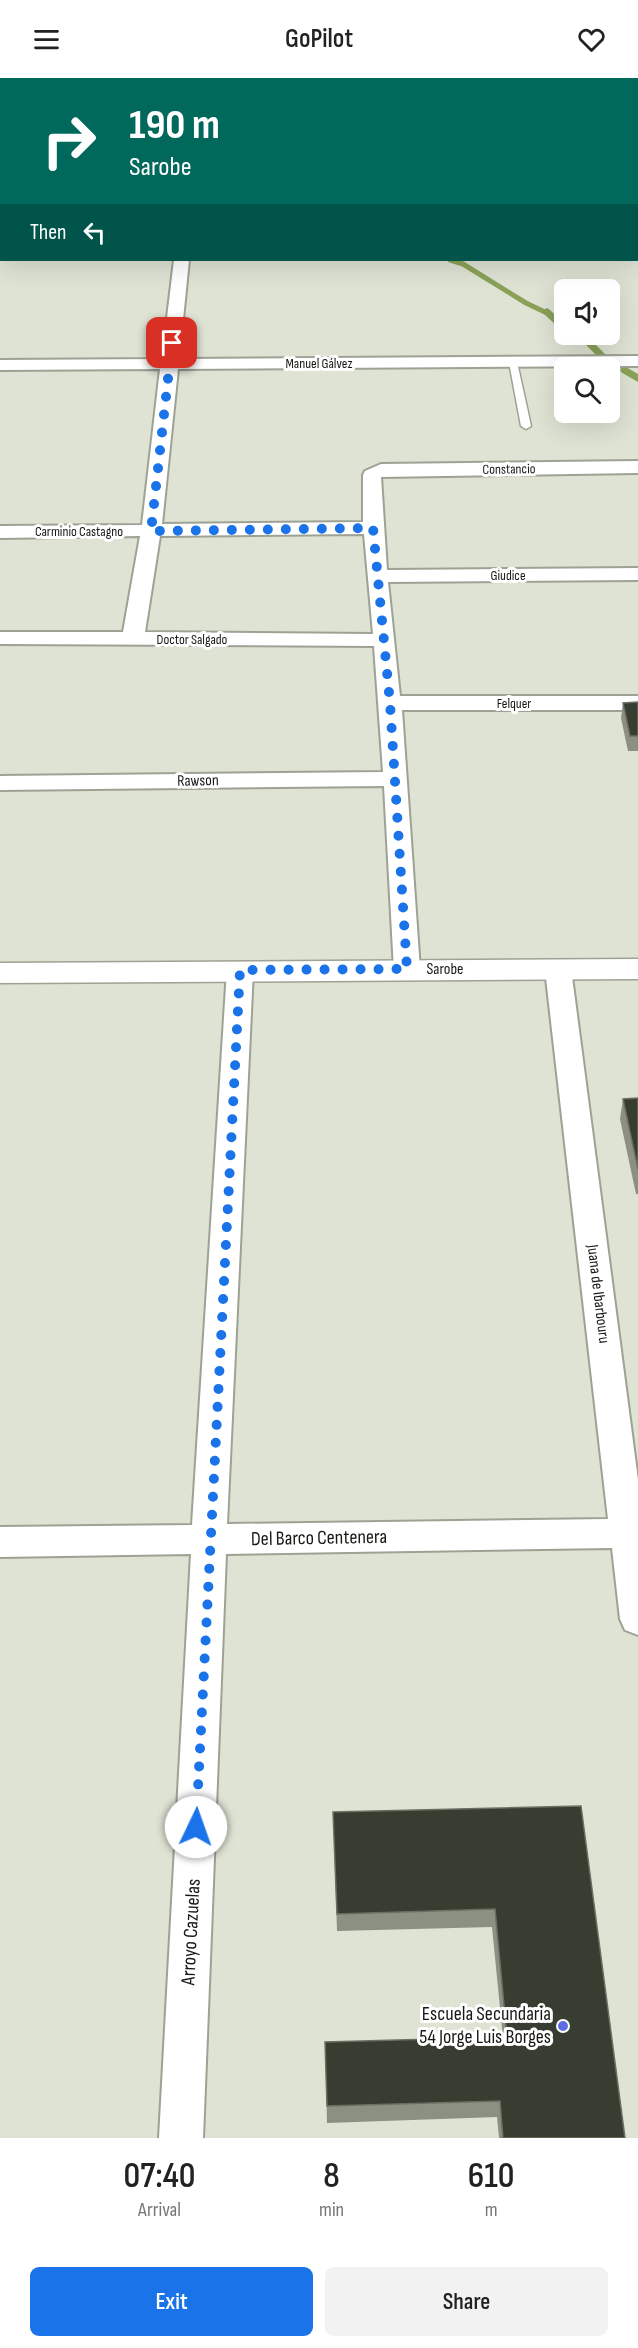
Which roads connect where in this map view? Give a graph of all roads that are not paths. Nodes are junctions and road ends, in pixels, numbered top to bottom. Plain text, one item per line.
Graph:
1 (181, 261) edge
2 (638, 361) edge
3 (513, 362) junction
4 (170, 364) junction
5 (0, 365) edge
6 (526, 426) dead end
7 (638, 467) edge
8 (373, 528) junction
9 (0, 531) edge
10 (151, 531) junction
11 (638, 574) edge
12 (378, 576) junction
13 (133, 638) junction
14 (0, 639) edge
15 (384, 640) junction
16 (390, 703) junction
17 (638, 703) edge
18 (395, 778) junction
19 (0, 783) edge
20 (407, 969) junction
21 (558, 969) junction
22 (638, 969) edge
23 (240, 970) junction
24 (0, 973) edge
25 (632, 1534) edge
26 (209, 1540) junction
27 (0, 1542) edge
28 (638, 1619) edge
29 (181, 2138) edge

1 - 4 street
2 - 3 street, Manuel Gálvez
3 - 4 street, Manuel Gálvez
3 - 6 lane
4 - 5 street, Manuel Gálvez
4 - 10 street
7 - 8 street, Constancio
8 - 10 street, Carminio Castagno
8 - 12 street
9 - 10 street, Carminio Castagno
10 - 13 street
11 - 12 street, Giudice
12 - 15 street
13 - 14 street, Doctor Salgado
13 - 15 street, Doctor Salgado
15 - 16 street
16 - 17 street, Felquer
16 - 18 street
18 - 19 street, Rawson
18 - 20 street
20 - 21 street, Sarobe
20 - 23 street, Sarobe
21 - 22 street, Sarobe
21 - 25 street, Juana de Ibarbouru
23 - 24 street, Sarobe
23 - 26 street, Arroyo Cazuelas
25 - 26 street, Del Barco Centenera
25 - 28 street, Juana de Ibarbouru
26 - 27 street, Del Barco Centenera
26 - 29 street, Arroyo Cazuelas

